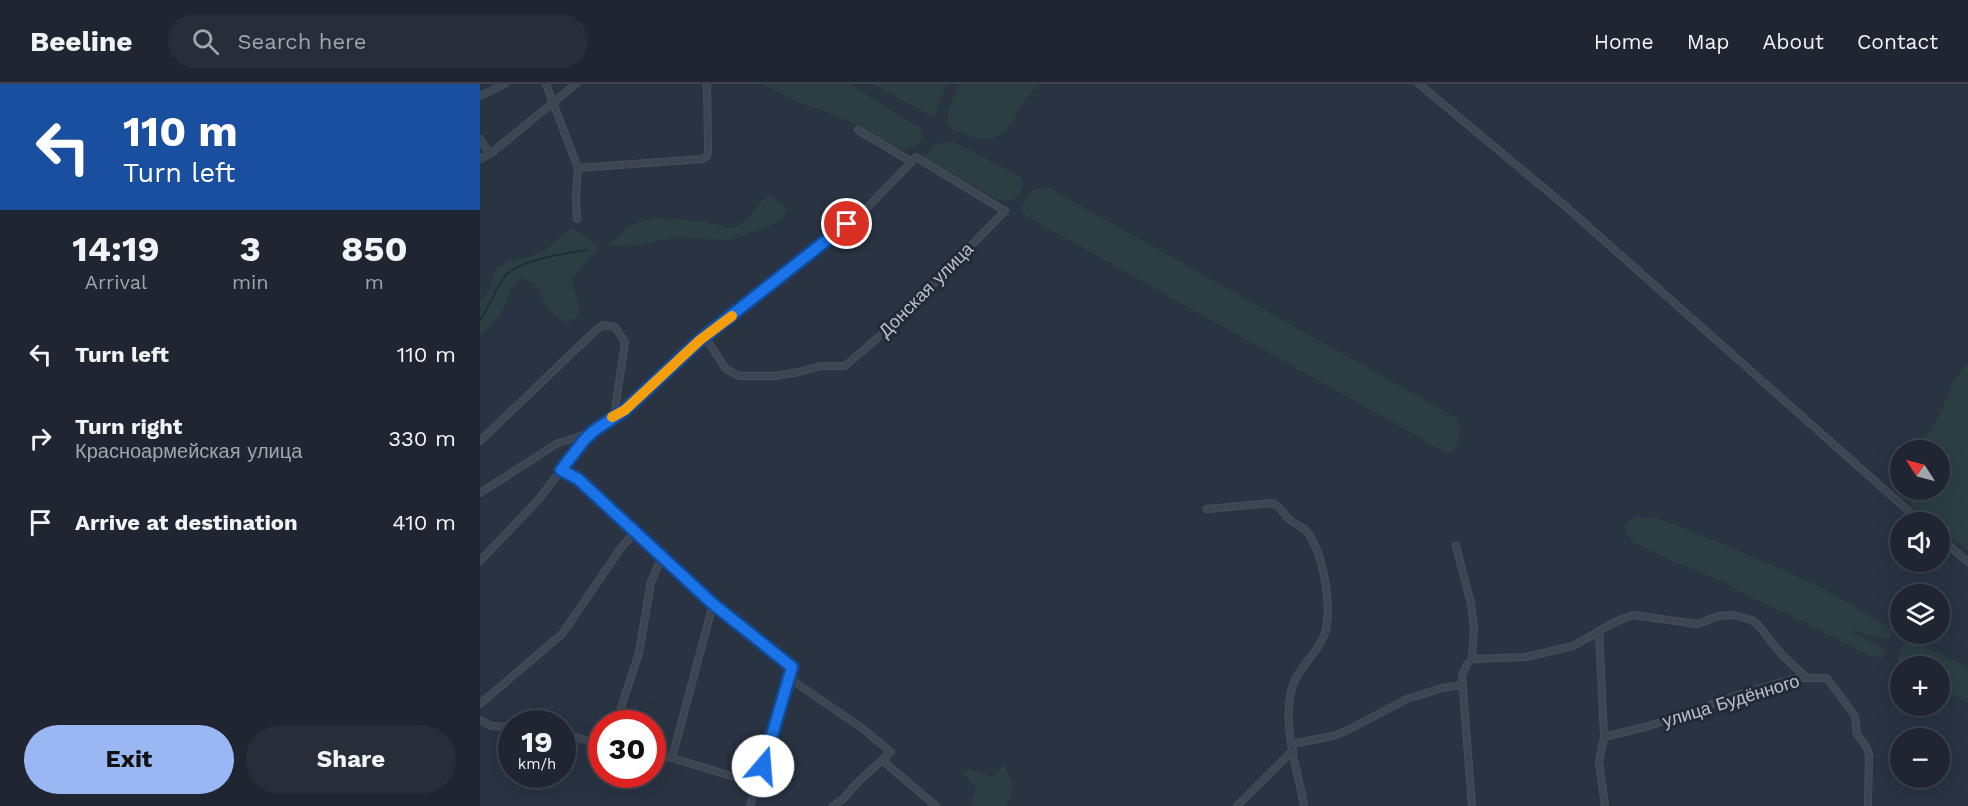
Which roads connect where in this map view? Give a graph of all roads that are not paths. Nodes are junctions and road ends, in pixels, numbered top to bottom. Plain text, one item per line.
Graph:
1 (505, 84) edge
2 (546, 84) edge
3 (576, 84) edge
4 (707, 84) edge
5 (1419, 84) edge
6 (480, 96) edge
7 (554, 102) junction
8 (858, 130) dead end
9 (480, 140) edge
10 (490, 154) junction
11 (480, 159) edge
12 (914, 159) junction
13 (578, 168) junction
14 (577, 219) dead end
15 (705, 337) junction
16 (614, 416) junction
17 (593, 432) junction
18 (480, 441) edge
19 (561, 470) junction
20 (480, 493) edge
21 (1207, 509) dead end
22 (1910, 512) edge
23 (635, 532) junction
24 (1456, 546) dead end
25 (1950, 547) edge
26 (662, 556) junction
27 (480, 561) edge
28 (1968, 562) edge
29 (713, 604) junction
30 (1599, 632) junction
31 (1472, 659) junction
32 (1806, 677) junction
33 (789, 678) junction
34 (1463, 685) junction
35 (480, 704) edge
36 (620, 710) edge
37 (480, 720) edge
38 (498, 726) edge
39 (1604, 737) junction
40 (1292, 747) junction
41 (666, 757) edge
42 (672, 758) junction
43 (882, 760) junction
44 (758, 784) junction
45 (750, 806) edge
46 (833, 806) edge
47 (936, 806) edge
48 (1237, 806) edge
49 (1305, 806) edge
50 (1472, 806) edge
51 (1605, 806) edge
52 (1868, 806) edge

1 - 6 street
2 - 7 street
3 - 7 street
4 - 13 street
5 - 22 street
7 - 10 street
7 - 13 street
8 - 12 street
9 - 10 street
10 - 11 street
12 - 15 street
12 - 15 street, Донская улица
13 - 14 street
15 - 16 street
16 - 17 street
16 - 18 street
17 - 19 street
17 - 20 street
19 - 23 street
19 - 27 street
21 - 40 street
23 - 26 street
23 - 35 street
24 - 31 street
25 - 28 street
26 - 29 street
26 - 36 street
29 - 33 street
29 - 42 street
30 - 31 street
30 - 32 street
30 - 39 street
31 - 34 street
32 - 39 street, улица Будённого
32 - 52 street, улица Будённого
33 - 43 street
33 - 44 street
34 - 40 street
34 - 50 street
37 - 38 street
39 - 51 street
40 - 48 street
40 - 49 street
41 - 42 street
42 - 44 street
43 - 46 street
43 - 47 street
44 - 45 street

